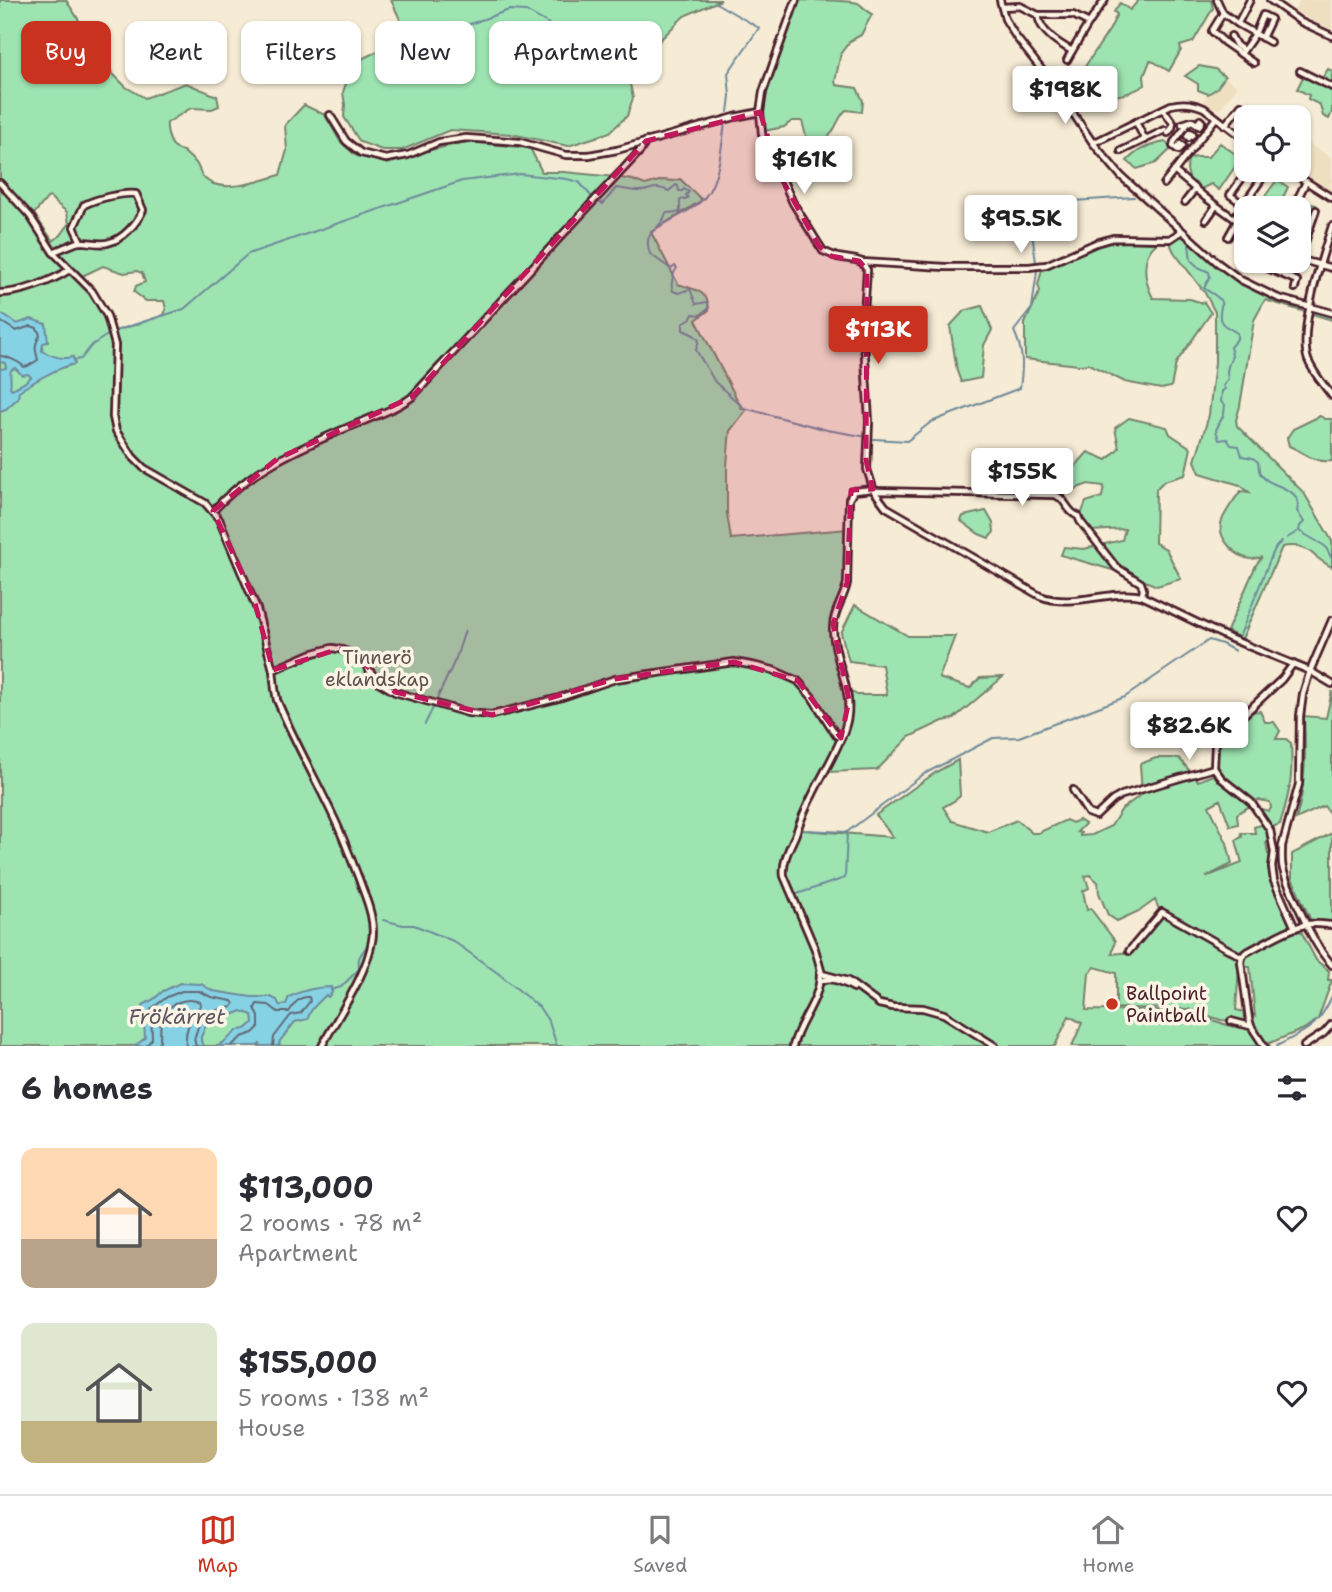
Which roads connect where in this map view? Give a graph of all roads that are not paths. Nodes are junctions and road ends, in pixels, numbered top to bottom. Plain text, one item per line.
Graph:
1 (796, 0) edge
2 (1105, 0) edge
3 (1217, 0) edge
4 (1250, 0) edge
5 (1270, 0) edge
6 (1001, 3) edge
7 (1223, 13) junction
8 (1038, 15) junction
9 (1239, 21) dead end
10 (1089, 23) junction
11 (1255, 34) junction
12 (1231, 36) dead end
13 (1332, 36) edge
14 (1262, 38) junction
15 (1270, 42) dead end
16 (1072, 51) junction
17 (1242, 52) junction
18 (1067, 60) dead end
19 (1254, 63) dead end
20 (1300, 71) dead end
21 (1332, 87) edge
22 (1163, 109) junction
23 (760, 112) junction
24 (1234, 114) edge
25 (330, 115) dead end
26 (1216, 118) junction
27 (1136, 122) junction
28 (1189, 122) junction
29 (1182, 124) dead end
30 (1196, 124) dead end
31 (1225, 125) junction
32 (1234, 131) edge
33 (1181, 132) junction
34 (1187, 136) dead end
35 (1145, 140) junction
36 (646, 141) junction
37 (1093, 143) junction
38 (1177, 149) dead end
39 (1121, 152) dead end
40 (1174, 171) junction
41 (1240, 182) edge
42 (1306, 182) joint
43 (0, 183) edge
44 (1164, 184) dead end
45 (1195, 189) junction
46 (1299, 196) edge
47 (1234, 198) edge
48 (1332, 198) edge
49 (1185, 202) dead end
50 (1216, 205) junction
51 (1315, 210) dead end
52 (1234, 218) edge
53 (1206, 220) dead end
54 (1234, 224) edge
55 (1311, 224) edge
56 (1332, 226) edge
57 (1182, 231) junction
58 (1228, 237) dead end
59 (81, 242) junction
60 (53, 252) junction
61 (862, 262) junction
62 (1311, 263) edge
63 (1320, 266) junction
64 (1332, 268) edge
65 (69, 270) junction
66 (1279, 273) edge
67 (1295, 288) dead end
68 (0, 293) edge
69 (1310, 308) junction
70 (1332, 313) edge
71 (1332, 396) edge
72 (873, 490) junction
73 (213, 511) junction
74 (1142, 596) junction
75 (1332, 620) edge
76 (1293, 664) junction
77 (273, 670) junction
78 (1312, 672) junction
79 (1332, 682) edge
80 (841, 738) junction
81 (1214, 768) junction
82 (1073, 790) dead end
83 (1306, 924) junction
84 (1332, 925) edge
85 (1295, 928) junction
86 (1129, 951) dead end
87 (1242, 957) junction
88 (1332, 965) edge
89 (820, 972) junction
90 (820, 983) junction
91 (859, 991) junction
92 (1231, 1021) dead end
93 (1332, 1024) edge
94 (1251, 1026) junction
95 (322, 1046) edge
96 (793, 1046) edge
97 (995, 1046) edge
98 (1265, 1046) edge
99 (1304, 1046) edge

1 - 23 street
2 - 10 street
3 - 7 street
4 - 9 street
5 - 13 street
6 - 8 street
6 - 37 street
7 - 11 street
7 - 17 street
8 - 10 street
8 - 16 street
10 - 16 street
11 - 14 street
11 - 14 street
11 - 17 street
12 - 17 street
14 - 15 street
16 - 18 street
17 - 19 street
20 - 21 street
22 - 26 street
22 - 27 street
22 - 35 street
23 - 36 street
23 - 61 street
24 - 31 street
25 - 36 street
26 - 31 street
26 - 40 street
27 - 35 street
27 - 37 street
28 - 29 street
28 - 30 street
28 - 33 street
31 - 32 street
33 - 34 street
33 - 38 street
35 - 39 street
36 - 73 street
37 - 57 street
40 - 44 street
40 - 45 street
41 - 47 street
42 - 46 street
42 - 48 street
43 - 60 street
45 - 49 street
45 - 50 street
50 - 52 street
50 - 53 street
51 - 55 street
54 - 58 street
56 - 63 street
57 - 61 street
57 - 69 street
59 - 59 street
59 - 60 street
60 - 65 street
61 - 72 street
62 - 63 street
63 - 64 street
63 - 69 street
65 - 68 street
65 - 73 street
66 - 67 street
69 - 70 street
69 - 71 street
72 - 74 street
72 - 74 street
72 - 80 street
73 - 77 street
74 - 76 street
75 - 78 street
76 - 78 street
76 - 81 street
77 - 80 street
77 - 95 street
78 - 79 street
78 - 83 street
80 - 89 street
81 - 82 street
81 - 85 street
83 - 84 street
83 - 85 street
83 - 88 street
85 - 87 street
86 - 87 street
87 - 94 street
89 - 90 street
89 - 91 street
90 - 91 street
90 - 96 street
91 - 97 street
92 - 94 street
93 - 99 street
94 - 98 street

